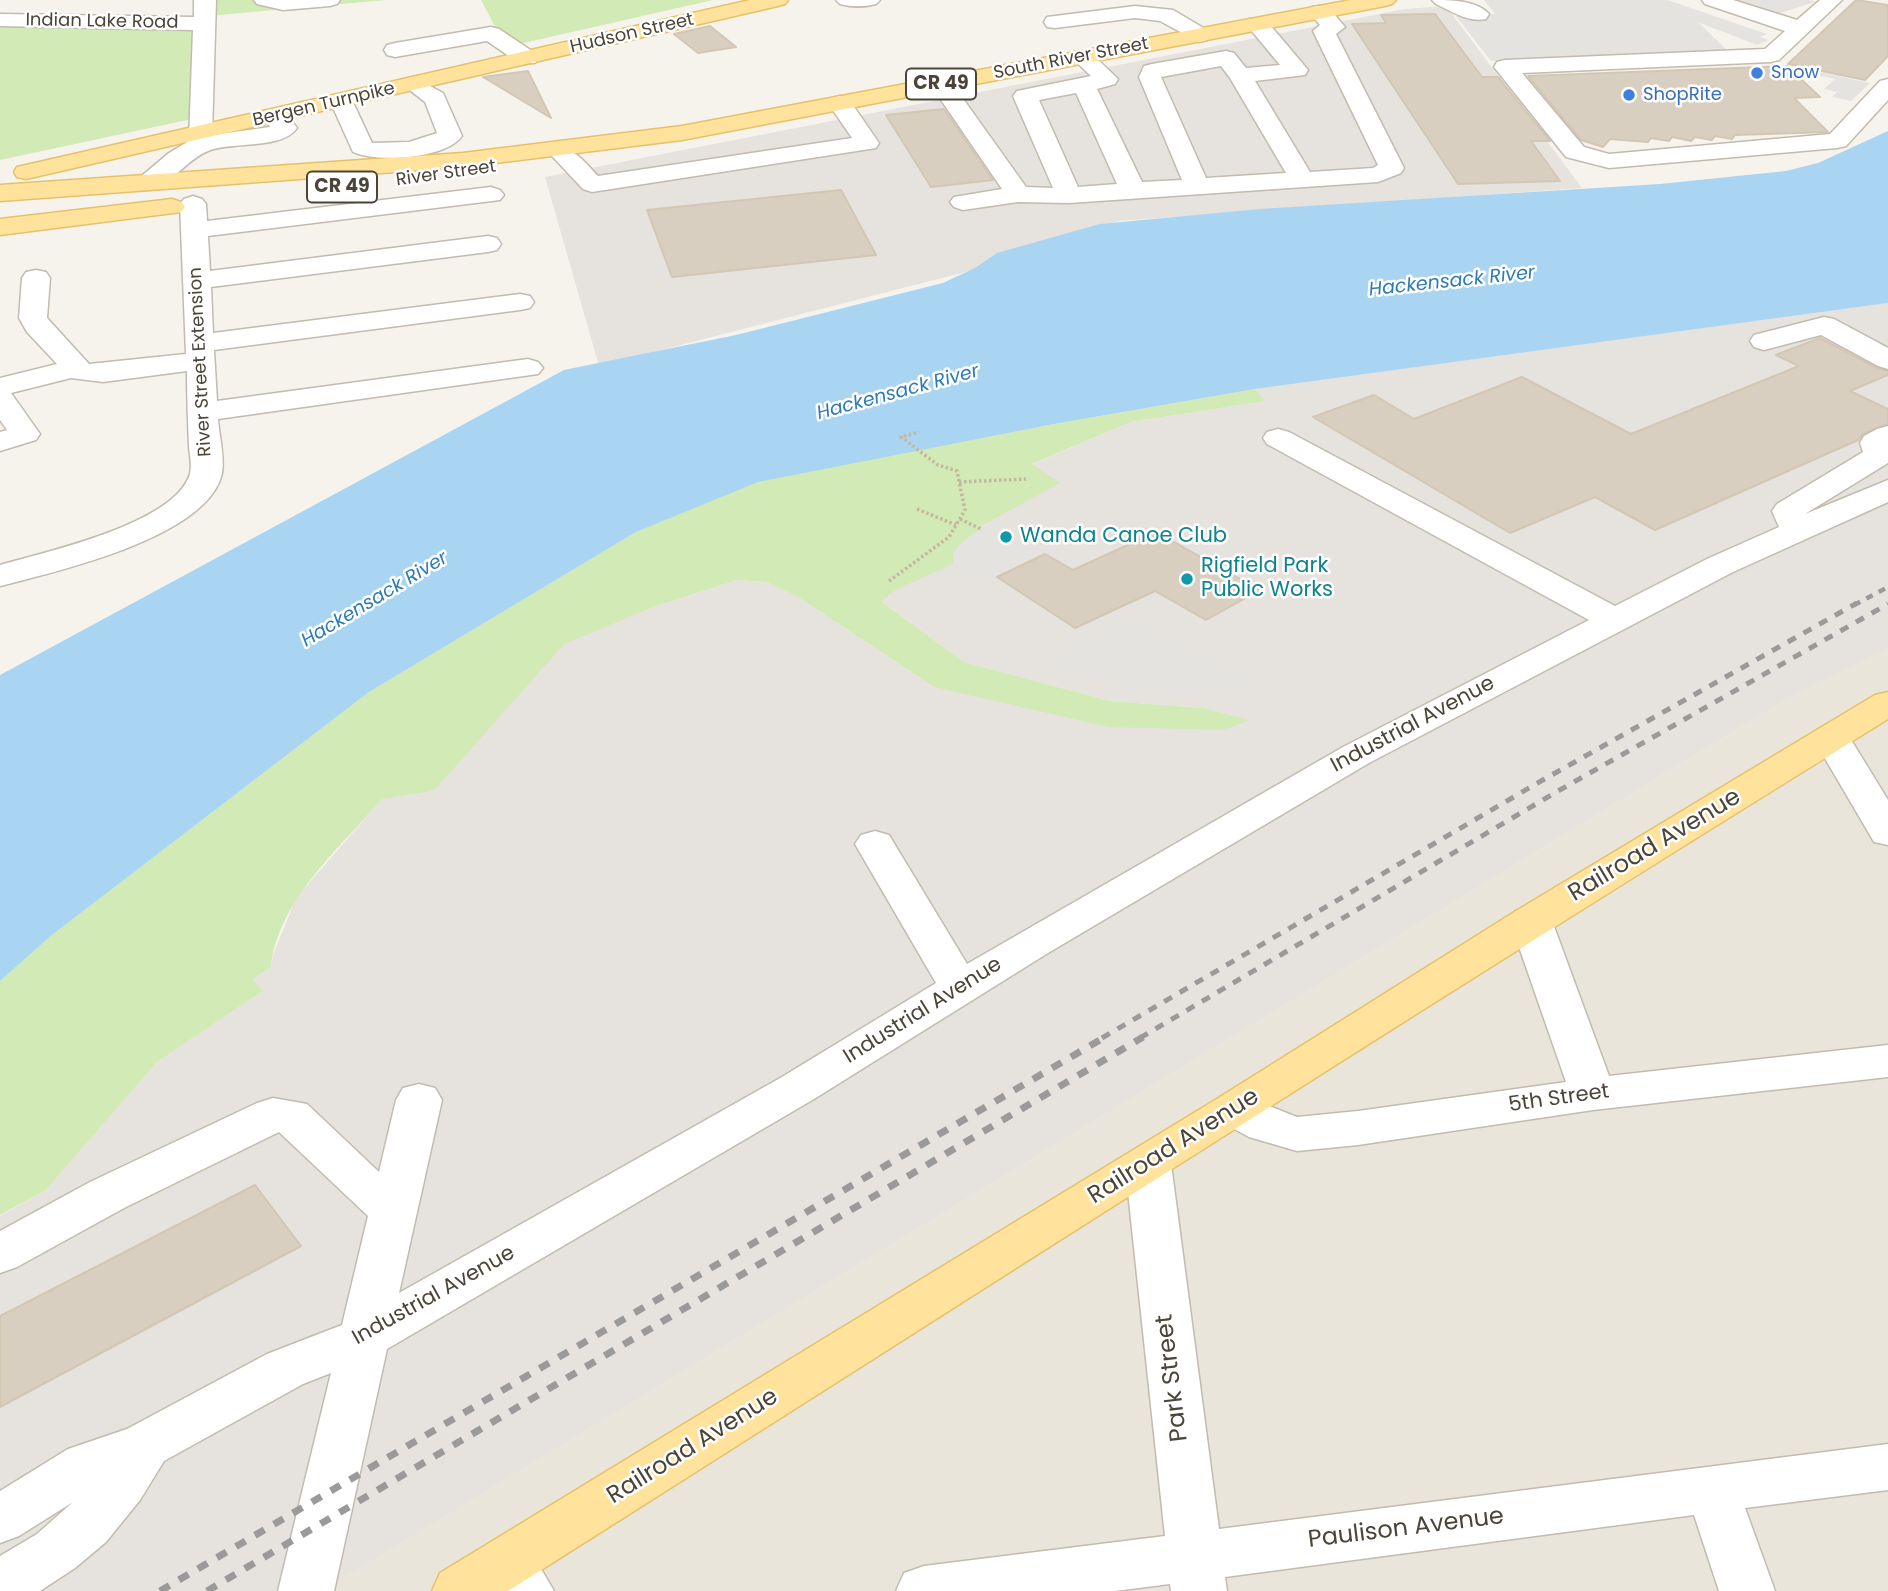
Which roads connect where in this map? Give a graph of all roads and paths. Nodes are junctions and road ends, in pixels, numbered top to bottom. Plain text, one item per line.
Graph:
1 (205, 0) edge
2 (264, 0) edge
3 (330, 0) edge
4 (774, 0) edge
5 (847, 0) edge
6 (869, 0) edge
7 (1254, 0) edge
8 (1385, 0) edge
9 (1443, 0) edge
10 (1712, 0) edge
11 (1832, 0) edge
12 (1320, 8) edge
13 (1478, 14) dead end
14 (1283, 19) junction
15 (0, 20) edge
16 (1055, 22) dead end
17 (203, 24) junction
18 (1257, 24) junction
19 (1798, 29) junction
20 (1199, 35) junction
21 (1082, 57) junction
22 (527, 58) junction
23 (1152, 71) junction
24 (1240, 75) junction
25 (1322, 78) junction
26 (1096, 82) junction
27 (940, 84) junction
28 (411, 85) junction
29 (1888, 86) edge
30 (342, 101) junction
31 (840, 103) junction
32 (275, 116) junction
33 (682, 133) joint
34 (250, 137) junction
35 (201, 139) junction
36 (120, 152) junction
37 (556, 153) junction
38 (96, 159) junction
39 (361, 159) junction
40 (276, 175) junction
41 (1302, 180) junction
42 (138, 185) junction
43 (1198, 188) junction
44 (1, 189) edge
45 (1133, 191) junction
46 (1018, 194) junction
47 (491, 195) dead end
48 (1069, 195) junction
49 (963, 202) dead end
50 (194, 217) junction
51 (0, 227) edge
52 (488, 244) dead end
53 (36, 278) dead end
54 (197, 281) junction
55 (520, 302) dead end
56 (1764, 341) dead end
57 (200, 352) junction
58 (1888, 360) edge
59 (76, 368) junction
60 (528, 368) dead end
61 (0, 387) edge
62 (0, 398) edge
63 (203, 412) junction
64 (919, 432) dead end
65 (1888, 435) edge
66 (1278, 438) dead end
67 (0, 442) edge
68 (1026, 480) dead end
69 (959, 482) junction
70 (1888, 490) edge
71 (917, 509) dead end
72 (960, 519) junction
73 (956, 525) junction
74 (981, 529) dead end
75 (1792, 533) junction
76 (0, 576) edge
77 (889, 581) dead end
78 (1614, 619) junction
79 (1867, 720) edge
80 (1888, 833) edge
81 (874, 844) dead end
82 (1531, 921) junction
83 (960, 988) junction
84 (1888, 1061) edge
85 (1593, 1094) junction
86 (419, 1100) dead end
87 (1236, 1109) junction
88 (1148, 1164) junction
89 (393, 1209) junction
90 (0, 1254) edge
91 (362, 1339) junction
92 (145, 1445) junction
93 (1888, 1467) edge
94 (1712, 1490) junction
95 (0, 1519) edge
96 (1197, 1574) edge
97 (490, 1583) edge
98 (0, 1586) edge
99 (306, 1591) edge
100 (924, 1591) edge
101 (1747, 1591) edge

1 - 17 street
2 - 3 street
4 - 22 main road, Hudson Street
5 - 6 street
7 - 14 street
8 - 12 main road, South River Street / CR 49
9 - 13 street
10 - 19 street
11 - 19 street
12 - 14 main road, South River Street / CR 49
12 - 25 street
14 - 18 main road, South River Street / CR 49
15 - 17 street, Indian Lake Road
16 - 20 street
17 - 35 street
18 - 20 main road, South River Street / CR 49
18 - 25 street
19 - 29 street
20 - 21 main road, South River Street / CR 49
21 - 26 street
21 - 27 main road, South River Street / CR 49
22 - 28 main road, Bergen Turnpike
22 - 28 street
23 - 24 street
23 - 26 street
23 - 43 street
24 - 25 street
24 - 41 street
25 - 41 street
26 - 45 street
26 - 48 street
27 - 31 main road, South River Street / CR 49
27 - 46 street
28 - 30 main road, Bergen Turnpike
28 - 39 street
30 - 32 main road, Bergen Turnpike
30 - 39 street
31 - 33 main road, South River Street / CR 49
31 - 37 street
32 - 34 street
32 - 35 main road, Bergen Turnpike
33 - 37 main road, River Street / CR 49
34 - 35 street
34 - 40 street
35 - 36 main road, Bergen Turnpike
35 - 42 street
36 - 38 main road, Bergen Turnpike
36 - 44 main road, Bergen Turnpike
37 - 39 main road, River Street / CR 49
37 - 50 main road, River Street / CR 49
38 - 42 main road
38 - 44 main road, Bergen Turnpike
39 - 40 main road, River Street / CR 49
40 - 42 main road, River Street / CR 49
41 - 43 street
42 - 44 main road, River Street / CR 49
43 - 45 street
45 - 48 street
46 - 48 street
46 - 49 street
47 - 50 street
50 - 51 main road, River Street / CR 49
50 - 54 street, River Street Extension
52 - 54 street
53 - 59 street
54 - 57 street, River Street Extension
55 - 57 street
56 - 58 street
57 - 59 street
57 - 63 street, River Street Extension
59 - 61 street
60 - 63 street
62 - 67 street
63 - 76 street, River Street Extension
64 - 69 path
65 - 75 street
66 - 78 street
68 - 69 path
69 - 72 path
70 - 75 street, Industrial Avenue
71 - 73 path
72 - 73 path
72 - 74 path
73 - 77 path
75 - 78 street, Industrial Avenue
78 - 83 street, Industrial Avenue
79 - 80 street
79 - 82 main road, Railroad Avenue
81 - 83 street
82 - 85 street
82 - 87 main road, Railroad Avenue
83 - 91 street, Industrial Avenue
84 - 85 street, 5th Street
85 - 87 street, 5th Street
86 - 89 street
87 - 88 main road, Railroad Avenue
88 - 96 street, Park Street
88 - 97 main road, Railroad Avenue
89 - 90 street
89 - 91 street
91 - 92 street, Industrial Avenue
91 - 99 street
92 - 95 street
92 - 98 street, Industrial Avenue
93 - 94 street, Paulison Avenue
94 - 96 street, Paulison Avenue
94 - 101 street
96 - 100 street, Paulison Avenue

